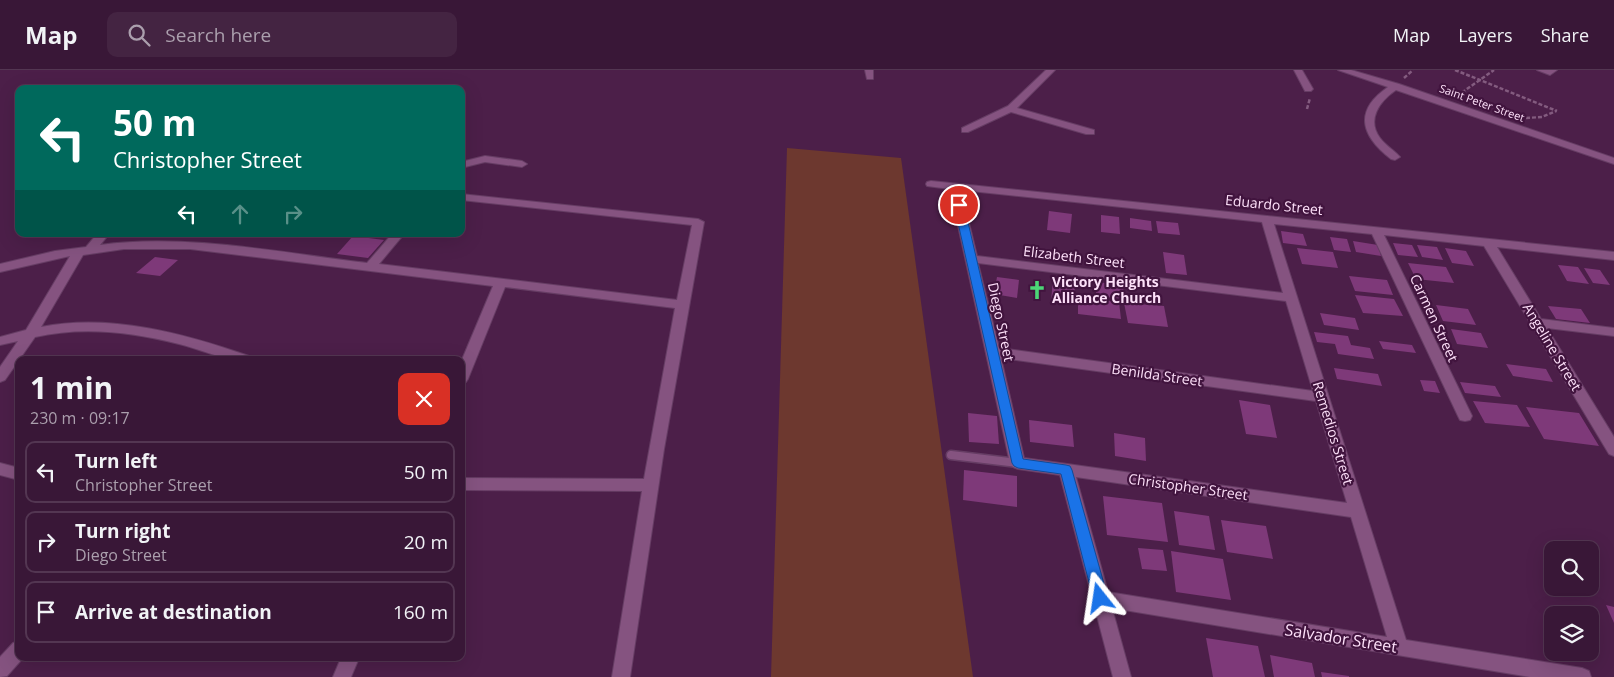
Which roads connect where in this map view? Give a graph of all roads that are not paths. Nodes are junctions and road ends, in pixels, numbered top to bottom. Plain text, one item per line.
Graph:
1 (1051, 70) edge
2 (1298, 70) edge
3 (1342, 70) edge
4 (1541, 70) edge
5 (1553, 70) edge
6 (1396, 86) junction
7 (1308, 89) dead end
8 (1010, 109) junction
9 (965, 130) dead end
10 (1090, 132) dead end
11 (1395, 157) dead end
12 (1614, 161) edge
13 (465, 164) edge
14 (522, 164) dead end
15 (930, 184) dead end
16 (954, 187) junction
17 (465, 197) edge
18 (1267, 220) junction
19 (1377, 232) junction
20 (100, 237) edge
21 (395, 237) edge
22 (1489, 244) junction
23 (85, 250) junction
24 (1614, 256) edge
25 (972, 260) junction
26 (370, 267) junction
27 (0, 268) edge
28 (500, 284) junction
29 (1291, 298) junction
30 (682, 305) junction
31 (1537, 323) junction
32 (1614, 332) edge
33 (30, 334) junction
34 (0, 341) edge
35 (992, 352) junction
36 (234, 356) edge
37 (465, 370) edge
38 (0, 377) edge
39 (1322, 398) junction
40 (1465, 416) dead end
41 (1607, 428) edge
42 (1614, 450) edge
43 (951, 455) dead end
44 (1018, 463) junction
45 (0, 468) edge
46 (1066, 470) junction
47 (15, 473) edge
48 (465, 484) edge
49 (650, 485) junction
50 (1357, 512) junction
51 (1100, 598) junction
52 (1399, 647) junction
53 (15, 653) edge
54 (349, 661) edge
55 (0, 670) edge
56 (342, 677) edge
57 (621, 677) edge
58 (1122, 677) edge
59 (1582, 677) edge

1 - 8 street
2 - 7 street
3 - 6 street, Saint Peter Street
4 - 5 street
6 - 11 street
6 - 12 street, Saint Peter Street
8 - 9 street
8 - 10 street
13 - 14 street
15 - 16 street, Eduardo Street
16 - 18 street, Eduardo Street
16 - 25 street, Diego Street
17 - 30 street
18 - 19 street, Eduardo Street
18 - 29 street, Remedios Street
19 - 22 street, Eduardo Street
19 - 40 street, Carmen Street
20 - 23 street
21 - 26 street
22 - 24 street, Eduardo Street
22 - 31 street, Angeline Street
23 - 26 street
23 - 27 street
23 - 33 street
25 - 29 street, Elizabeth Street
25 - 35 street, Diego Street
26 - 28 street
28 - 30 street
28 - 37 street
29 - 39 street, Remedios Street
30 - 49 street
31 - 32 street
31 - 41 street, Angeline Street
33 - 34 street
33 - 36 street
33 - 38 street
35 - 39 street, Benilda Street
35 - 44 street, Diego Street
39 - 50 street, Remedios Street
41 - 42 street, Angeline Street
43 - 44 lane
44 - 46 street, Christopher Street
45 - 47 street
46 - 50 street, Christopher Street
46 - 51 street
48 - 49 street
49 - 57 street
50 - 52 street, Remedios Street
51 - 52 street, Salvador Street
51 - 58 street
52 - 59 street, Salvador Street
53 - 55 street
54 - 56 street

